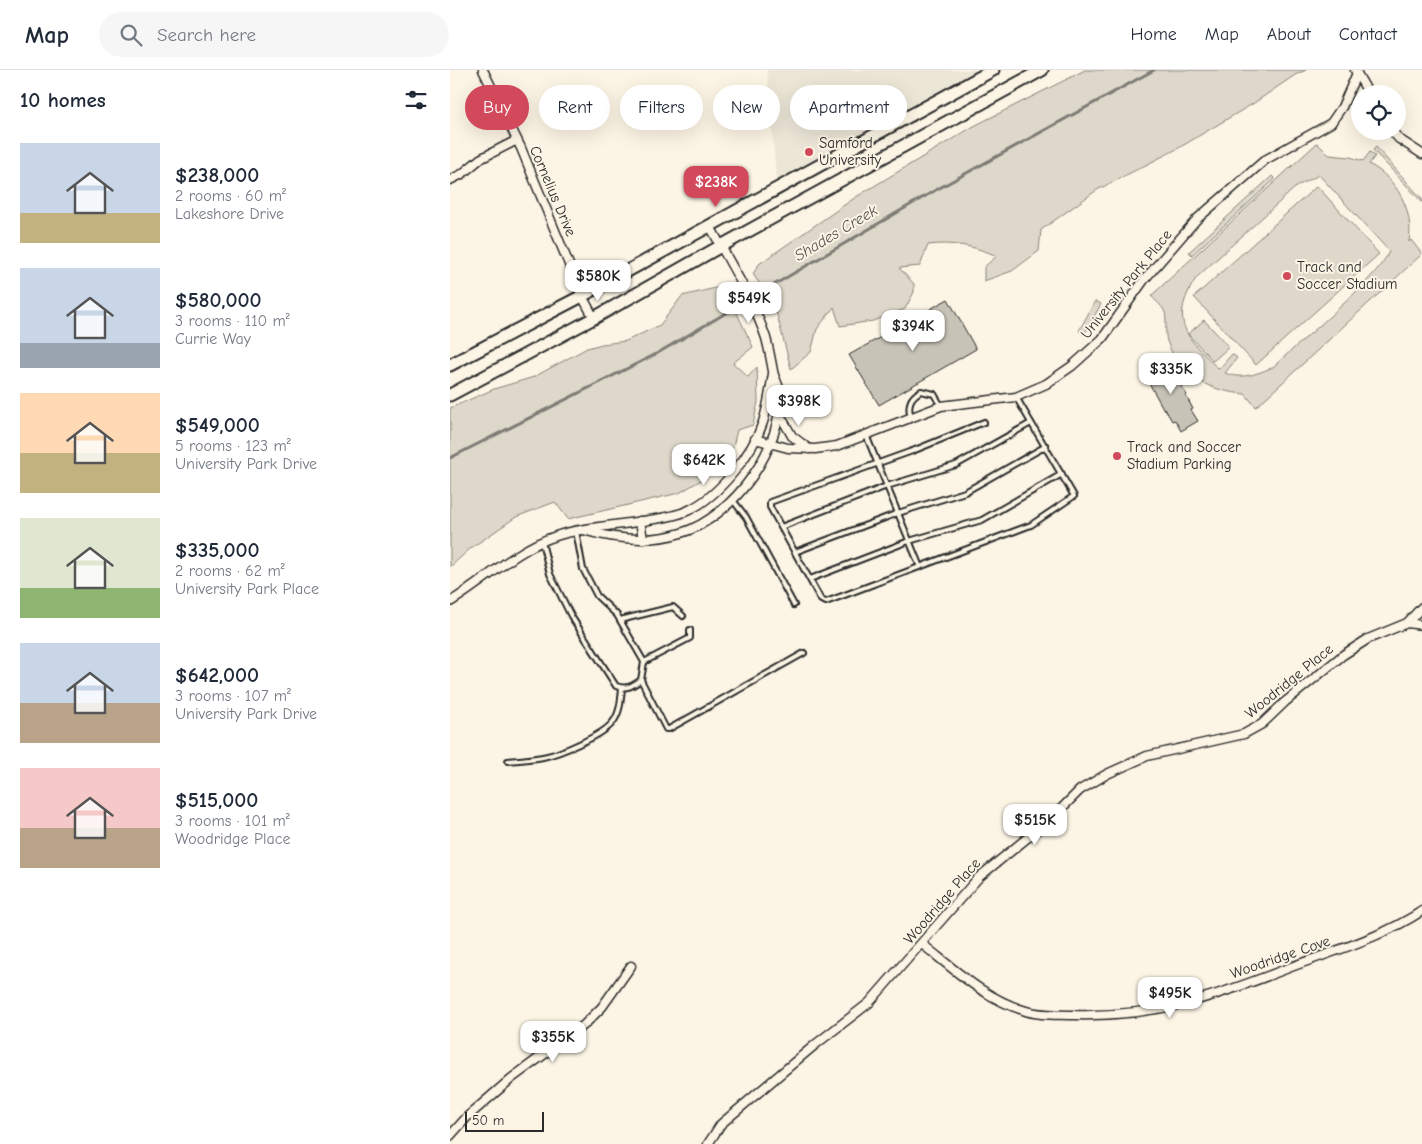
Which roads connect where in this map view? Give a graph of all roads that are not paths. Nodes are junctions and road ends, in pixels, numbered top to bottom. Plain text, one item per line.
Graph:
1 (483, 70) edge
2 (993, 70) edge
3 (1042, 70) edge
4 (1356, 71) edge
5 (1364, 85) edge
6 (517, 140) junction
7 (1401, 140) edge
8 (1422, 154) edge
9 (450, 180) edge
10 (710, 226) junction
11 (721, 246) junction
12 (582, 296) junction
13 (594, 318) junction
14 (450, 365) edge
15 (773, 374) junction
16 (450, 395) edge
17 (1016, 397) junction
18 (941, 406) junction
19 (780, 413) junction
20 (911, 417) junction
21 (984, 422) dead end
22 (1031, 423) junction
23 (866, 435) junction
24 (755, 439) junction
25 (770, 445) junction
26 (1046, 446) junction
27 (809, 448) junction
28 (877, 462) junction
29 (1062, 474) junction
30 (887, 486) junction
31 (720, 487) junction
32 (732, 499) junction
33 (898, 513) junction
34 (640, 521) junction
35 (781, 527) junction
36 (580, 531) junction
37 (644, 539) junction
38 (910, 541) junction
39 (542, 542) junction
40 (794, 552) junction
41 (920, 567) junction
42 (810, 579) junction
43 (450, 602) edge
44 (794, 605) dead end
45 (1422, 607) edge
46 (683, 616) dead end
47 (620, 620) junction
48 (1407, 623) junction
49 (1422, 625) edge
50 (690, 630) dead end
51 (804, 653) dead end
52 (644, 662) junction
53 (641, 680) junction
54 (622, 688) junction
55 (508, 761) dead end
56 (1422, 911) edge
57 (922, 944) junction
58 (631, 966) dead end
59 (450, 1136) edge
60 (708, 1144) edge

1 - 6 street, Cornelius Drive
2 - 10 main road
3 - 11 main road
4 - 5 street
4 - 17 street, University Park Place
6 - 9 street
6 - 12 street, Cornelius Drive
7 - 8 street
10 - 11 street
10 - 12 main road
11 - 13 main road
11 - 15 street
12 - 13 street, Cornelius Drive
12 - 14 main road
13 - 16 main road
15 - 19 street
15 - 24 street
17 - 18 street, University Park Place
17 - 22 lane
18 - 20 street, University Park Place
18 - 20 lane
19 - 25 street
19 - 27 street
20 - 23 street, University Park Place
21 - 28 lane
22 - 26 lane
22 - 30 lane
23 - 27 street, University Park Place
23 - 28 lane
24 - 25 street, University Park Place
24 - 31 street
25 - 27 street, University Park Place
25 - 32 street
26 - 29 lane
26 - 33 lane
28 - 30 lane
28 - 35 lane
29 - 38 lane
29 - 41 lane
30 - 33 lane
30 - 35 lane
31 - 32 street
31 - 34 street
32 - 37 street
32 - 44 lane
33 - 38 lane
33 - 40 lane
34 - 36 street
34 - 37 street
35 - 40 lane
36 - 37 street
36 - 39 street
36 - 47 lane
38 - 41 lane
38 - 42 lane
39 - 43 street
39 - 54 lane
40 - 42 lane
41 - 42 lane
45 - 48 street, Woodridge Place
46 - 47 lane
47 - 52 lane
48 - 49 street, Woodridge Place
48 - 57 street, Woodridge Place
50 - 52 lane
51 - 53 lane
52 - 53 lane
53 - 54 lane
54 - 55 lane
56 - 57 street, Woodridge Cove
57 - 60 street, Woodridge Place
58 - 59 street

